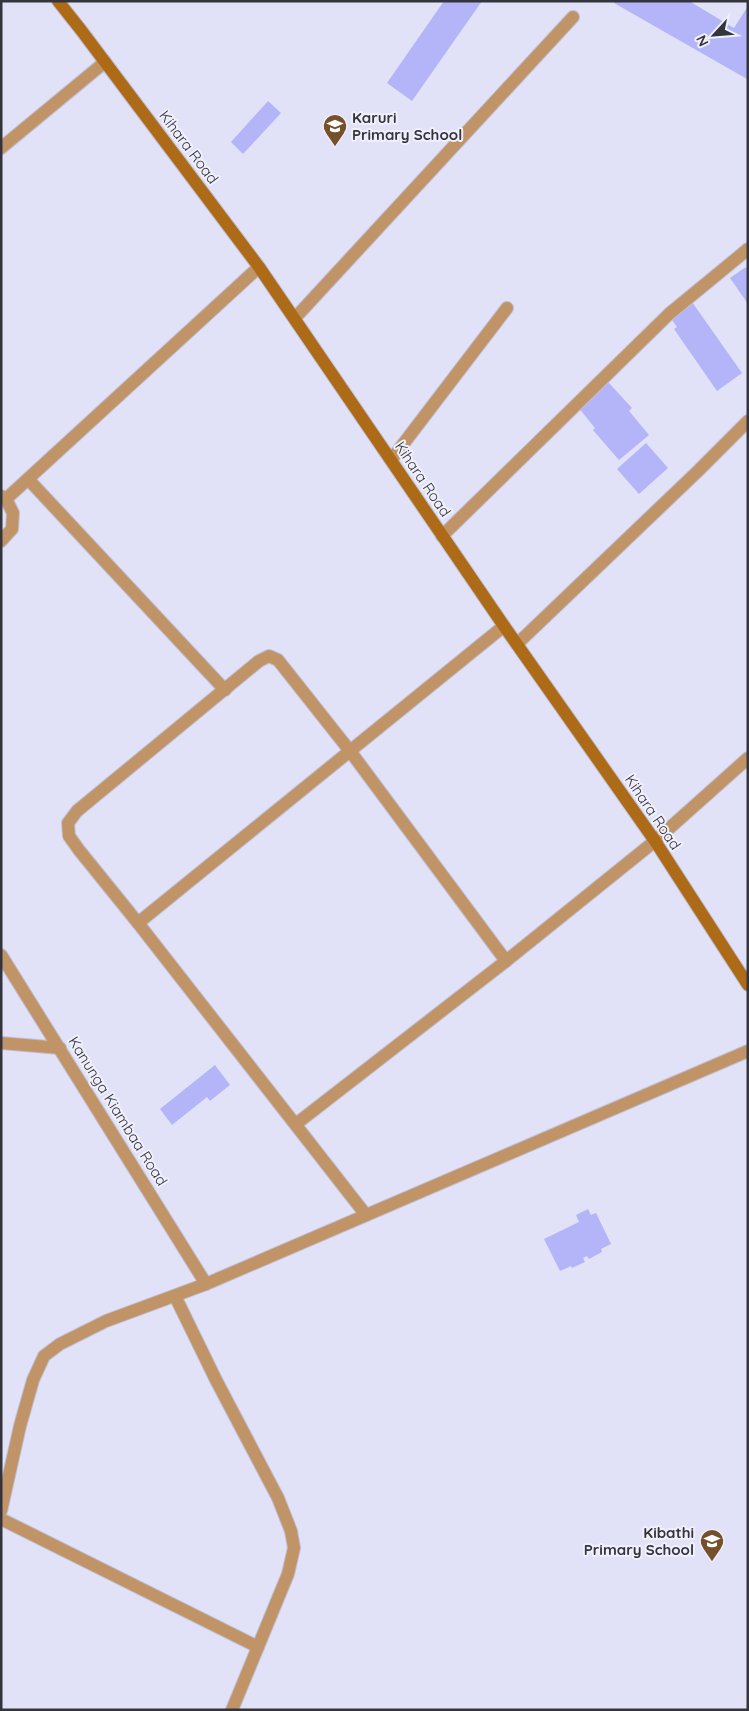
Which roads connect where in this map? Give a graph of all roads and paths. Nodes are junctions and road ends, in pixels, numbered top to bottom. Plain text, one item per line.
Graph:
1 (58, 1) edge
2 (573, 17) dead end
3 (105, 62) junction
4 (1, 148) edge
5 (748, 249) edge
6 (259, 267) junction
7 (507, 308) dead end
8 (294, 318) junction
9 (748, 421) edge
10 (391, 460) junction
11 (28, 479) junction
12 (3, 498) edge
13 (442, 536) junction
14 (1, 541) edge
15 (504, 626) junction
16 (517, 644) junction
17 (225, 690) junction
18 (350, 751) junction
19 (748, 758) edge
20 (655, 841) junction
21 (138, 923) junction
22 (1, 955) edge
23 (506, 961) junction
24 (748, 985) edge
25 (1, 1043) edge
26 (60, 1048) junction
27 (748, 1051) edge
28 (296, 1124) junction
29 (366, 1215) junction
30 (206, 1284) junction
31 (175, 1296) junction
32 (2, 1511) edge
33 (258, 1647) junction
34 (232, 1710) edge

1 - 3 main road, Kihara Road
2 - 8 street
3 - 4 street
3 - 6 main road, Kihara Road
5 - 13 street
6 - 8 main road, Kihara Road
6 - 11 street
7 - 10 street
8 - 10 main road, Kihara Road
9 - 16 street
10 - 13 main road, Kihara Road
11 - 12 street
11 - 17 street
12 - 14 street
13 - 15 main road, Kihara Road
15 - 16 main road, Kihara Road
15 - 18 street
16 - 20 main road, Kihara Road
17 - 18 street
17 - 21 street
18 - 21 street
18 - 23 street
19 - 20 street
20 - 23 street
20 - 24 main road, Kihara Road
21 - 28 street
22 - 26 street, Kanunga Kiambaa Road
23 - 28 street
25 - 26 street
26 - 30 street, Kanunga Kiambaa Road
27 - 29 street
28 - 29 street
29 - 30 street
30 - 31 street
31 - 32 street
31 - 33 street
32 - 33 street
33 - 34 street

